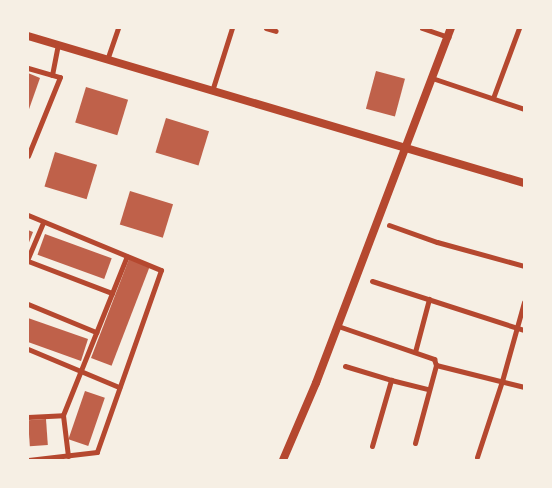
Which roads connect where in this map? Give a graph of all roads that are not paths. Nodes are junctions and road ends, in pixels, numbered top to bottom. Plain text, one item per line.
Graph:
1 (118, 28) edge
2 (232, 28) edge
3 (266, 28) edge
4 (422, 28) edge
5 (451, 28) edge
6 (519, 28) edge
7 (276, 31) dead end
8 (28, 36) edge
9 (448, 37) junction
10 (58, 45) junction
11 (107, 60) junction
12 (28, 68) edge
13 (52, 75) junction
14 (432, 78) junction
15 (212, 90) junction
16 (493, 98) junction
17 (524, 109) edge
18 (406, 148) junction
19 (28, 156) edge
20 (524, 183) edge
21 (28, 215) edge
22 (44, 222) junction
23 (389, 225) dead end
24 (127, 256) junction
25 (28, 259) edge
26 (524, 266) edge
27 (372, 281) dead end
28 (112, 293) junction
29 (429, 299) junction
30 (524, 302) edge
31 (28, 304) edge
32 (338, 326) junction
33 (517, 328) junction
34 (524, 330) edge
35 (96, 332) junction
36 (28, 349) edge
37 (415, 352) junction
38 (436, 365) junction
39 (345, 366) dead end
40 (81, 372) junction
41 (391, 380) junction
42 (502, 381) junction
43 (524, 387) edge
44 (119, 388) junction
45 (428, 389) junction
46 (63, 415) junction
47 (28, 417) edge
48 (415, 443) dead end
49 (372, 446) dead end
50 (68, 456) junction
51 (477, 457) dead end
52 (28, 460) edge
53 (283, 460) edge

1 - 11 street
2 - 15 street
3 - 7 street
4 - 9 street
5 - 9 street
6 - 16 street
8 - 10 street
9 - 14 street
10 - 11 street
10 - 13 street
11 - 15 street
12 - 13 street
13 - 19 street
14 - 16 street
14 - 18 street
15 - 18 street
16 - 17 street
18 - 20 street
18 - 32 street
21 - 22 street
22 - 24 street
22 - 25 street
23 - 26 street
24 - 28 street
24 - 44 street
25 - 28 street
27 - 29 street
28 - 35 street
29 - 33 street
29 - 37 street
30 - 33 street
31 - 35 street
32 - 37 street
32 - 53 street
33 - 34 street
33 - 42 street
35 - 40 street
36 - 40 street
37 - 38 street
38 - 42 street
38 - 45 street
39 - 41 street
40 - 44 street
40 - 46 street
41 - 45 street
41 - 49 street
42 - 43 street
42 - 51 street
44 - 50 street
45 - 48 street
46 - 47 street
46 - 50 street
50 - 52 street

